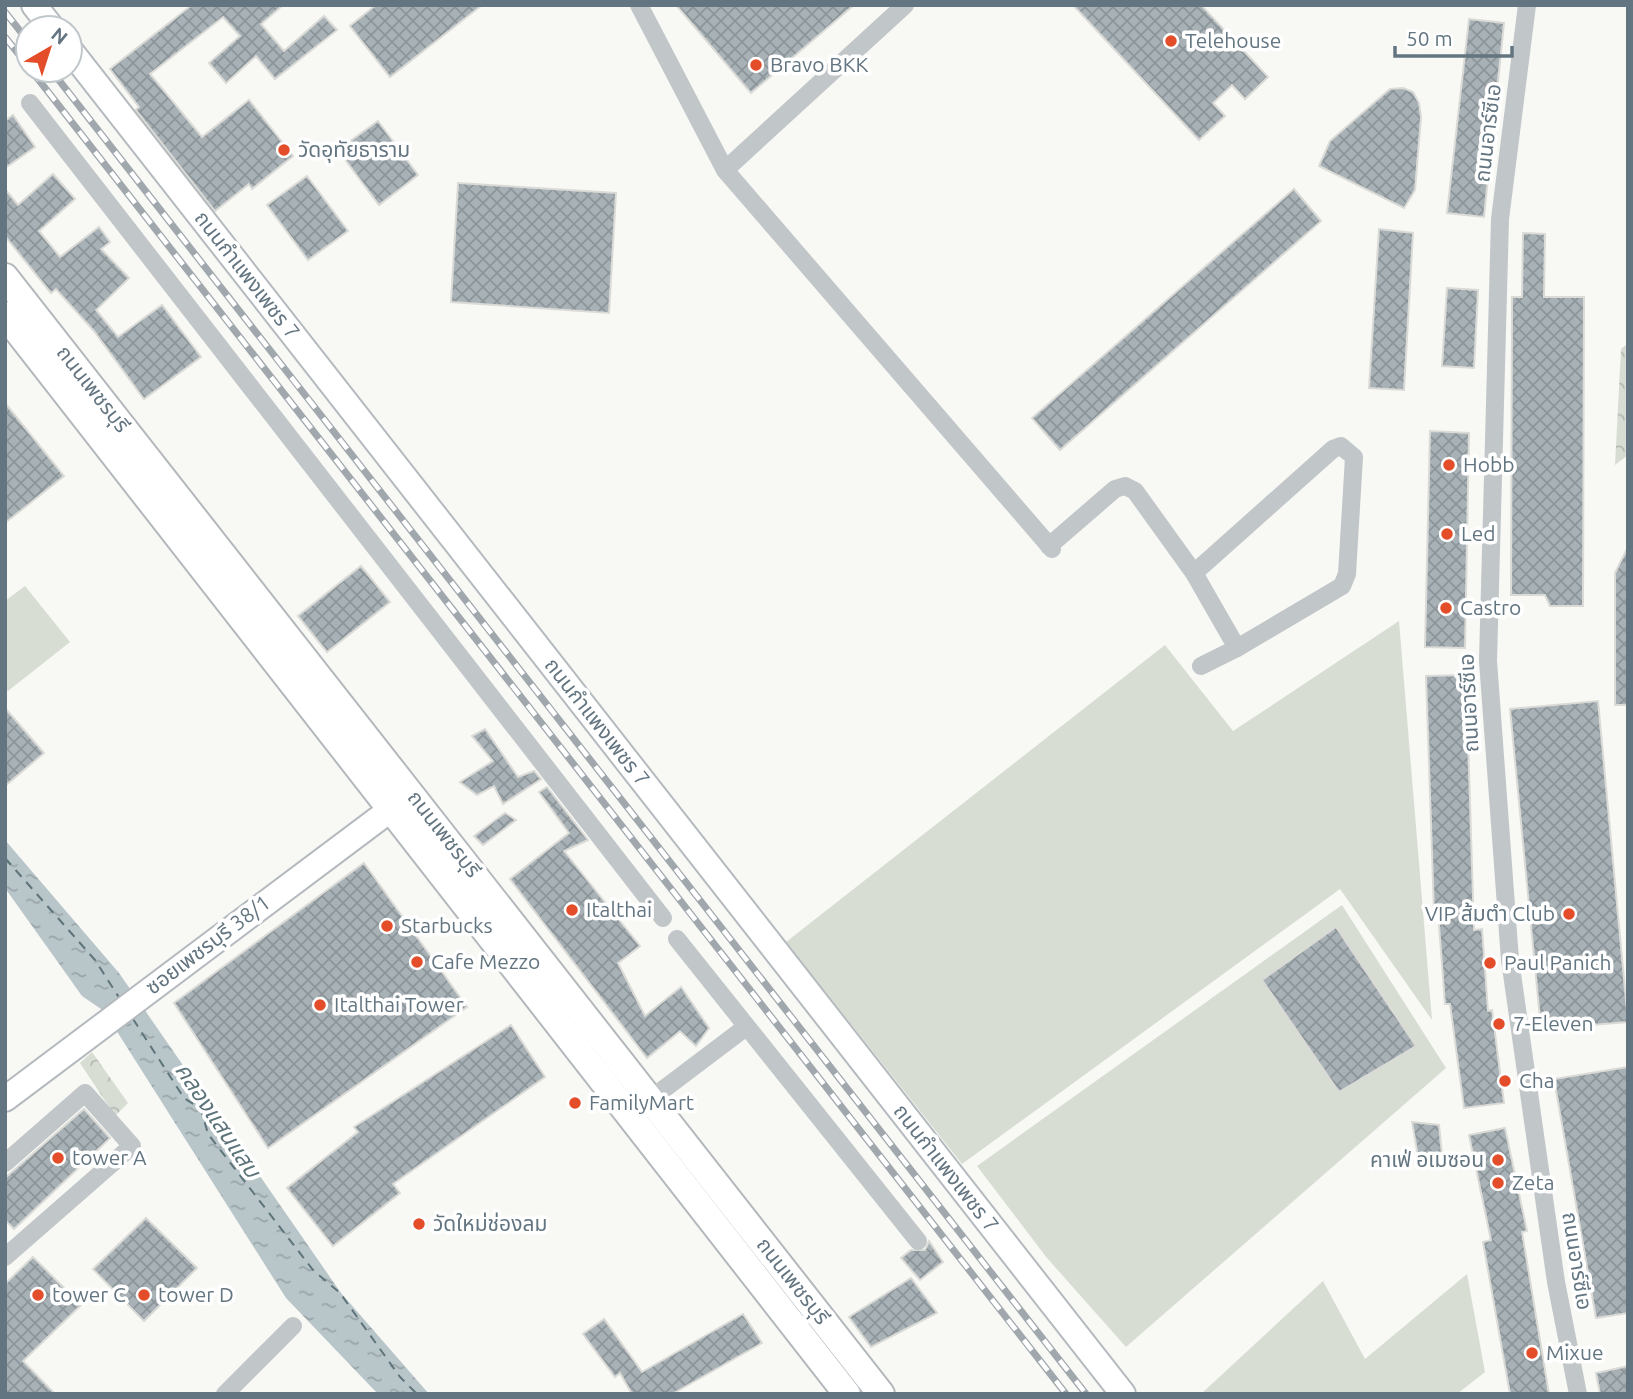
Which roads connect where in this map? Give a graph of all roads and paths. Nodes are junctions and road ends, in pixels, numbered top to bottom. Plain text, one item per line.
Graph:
1 (639, 5) edge
2 (905, 5) edge
3 (1527, 5) edge
4 (84, 68) edge
5 (30, 103) dead end
6 (725, 170) junction
7 (5, 277) edge
8 (5, 314) edge
9 (39, 339) junction
10 (1194, 573) junction
11 (1237, 648) junction
12 (1201, 666) dead end
13 (416, 799) junction
14 (390, 810) junction
15 (663, 918) dead end
16 (677, 939) dead end
17 (746, 1027) junction
18 (5, 1098) edge
19 (657, 1105) junction
20 (639, 1128) junction
21 (5, 1163) edge
22 (918, 1241) dead end
23 (9, 1247) edge
24 (293, 1326) dead end
25 (225, 1394) edge
26 (847, 1394) edge
27 (881, 1394) edge
28 (1123, 1394) edge
29 (1578, 1394) edge

1 - 6 street
2 - 6 street
3 - 29 street, ถนนอาร์ซีเอ
4 - 28 street, ถนนกำแพงเพชร 7
5 - 15 street
6 - 10 street
7 - 9 main road, ถนนเพชรบุรี
8 - 9 main road, ถนนเพชรบุรี
9 - 13 main road, ถนนเพชรบุรี
9 - 14 main road, ถนนเพชรบุรี
10 - 11 street
10 - 11 street
11 - 12 street
13 - 14 street, ซอยเพชรบุรี 38/1
13 - 19 main road, ถนนเพชรบุรี
14 - 18 street, ซอยเพชรบุรี 38/1
14 - 20 main road, ถนนเพชรบุรี
16 - 17 street
17 - 19 street
17 - 22 street
19 - 20 main road
19 - 27 main road, ถนนเพชรบุรี
20 - 26 main road, ถนนเพชรบุรี
21 - 23 street
24 - 25 street

